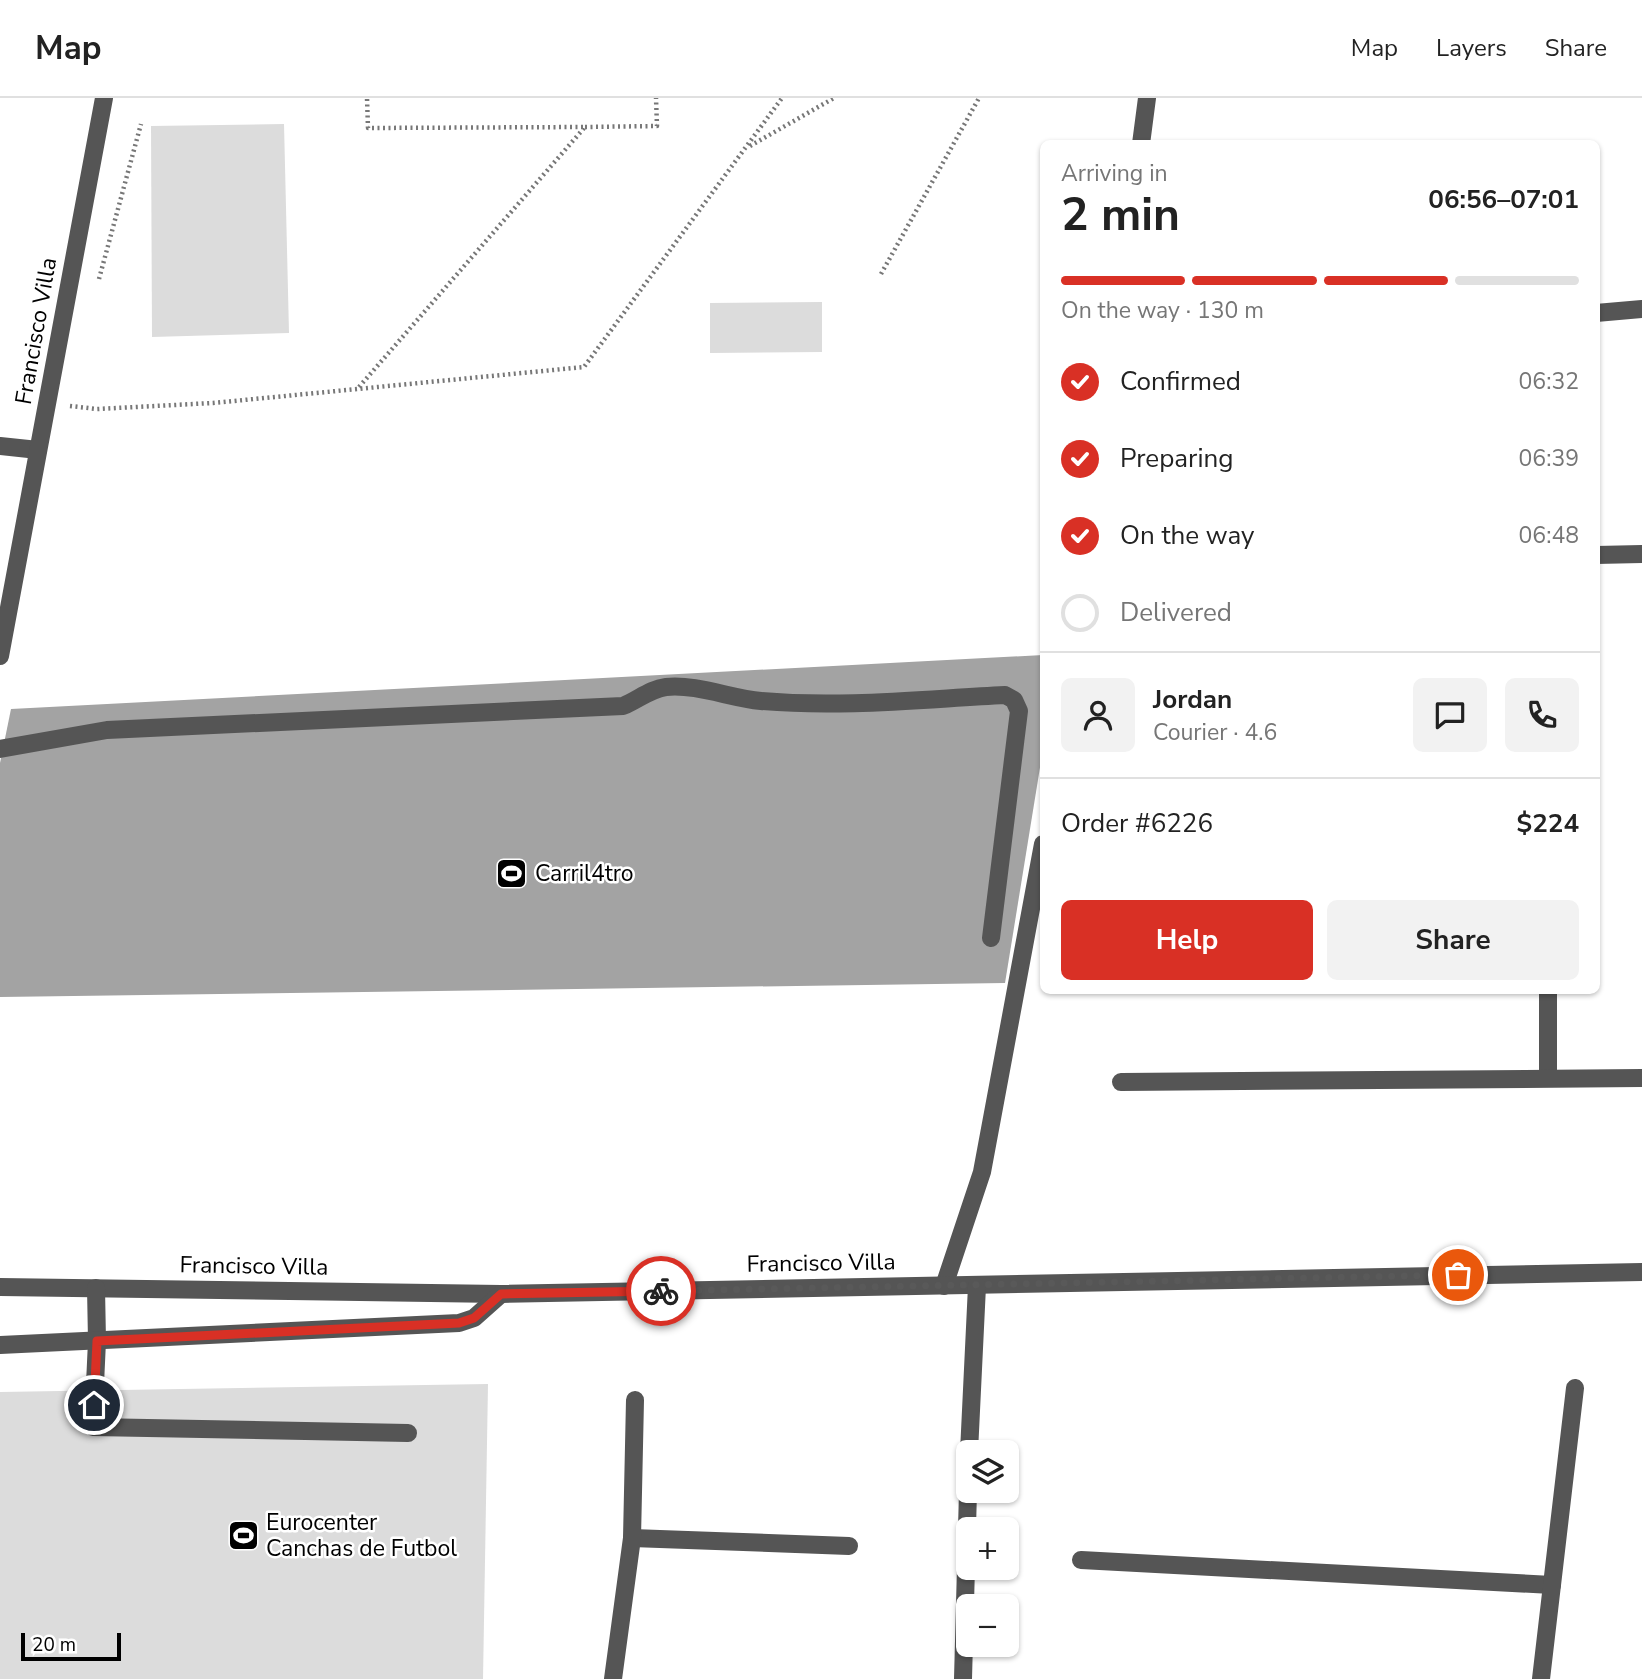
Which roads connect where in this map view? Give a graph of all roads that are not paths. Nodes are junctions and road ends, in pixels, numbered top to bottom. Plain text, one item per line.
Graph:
1 (104, 98) edge
2 (1147, 98) edge
3 (1142, 140) edge
4 (1642, 309) edge
5 (1600, 313) edge
6 (0, 446) edge
7 (38, 450) junction
8 (1642, 554) edge
9 (1600, 555) edge
10 (0, 656) edge
11 (0, 749) edge
12 (1040, 860) edge
13 (991, 938) dead end
14 (1548, 994) edge
15 (1642, 1078) edge
16 (1548, 1079) junction
17 (1121, 1082) dead end
18 (1642, 1272) edge
19 (944, 1286) junction
20 (977, 1286) junction
21 (0, 1287) edge
22 (96, 1288) junction
23 (501, 1294) junction
24 (97, 1341) junction
25 (0, 1345) edge
26 (1575, 1388) dead end
27 (635, 1400) dead end
28 (408, 1433) dead end
29 (971, 1440) edge
30 (968, 1503) edge
31 (632, 1538) junction
32 (849, 1546) dead end
33 (1081, 1560) dead end
34 (1552, 1585) junction
35 (613, 1679) edge
36 (963, 1679) edge
37 (1541, 1679) edge

1 - 7 street, Francisco Villa
2 - 3 street
4 - 5 street
6 - 7 street
7 - 10 street, Francisco Villa
8 - 9 street
11 - 13 street
12 - 19 street
14 - 16 street
15 - 16 street
16 - 17 street
18 - 20 street, Francisco Villa
19 - 20 street, Francisco Villa
19 - 23 street, Francisco Villa
20 - 29 street
21 - 22 street, Francisco Villa
22 - 23 street, Francisco Villa
22 - 24 street
23 - 24 street
24 - 25 street
24 - 28 street
26 - 34 street
27 - 31 street
30 - 36 street
31 - 32 street
31 - 35 street
33 - 34 street
34 - 37 street

